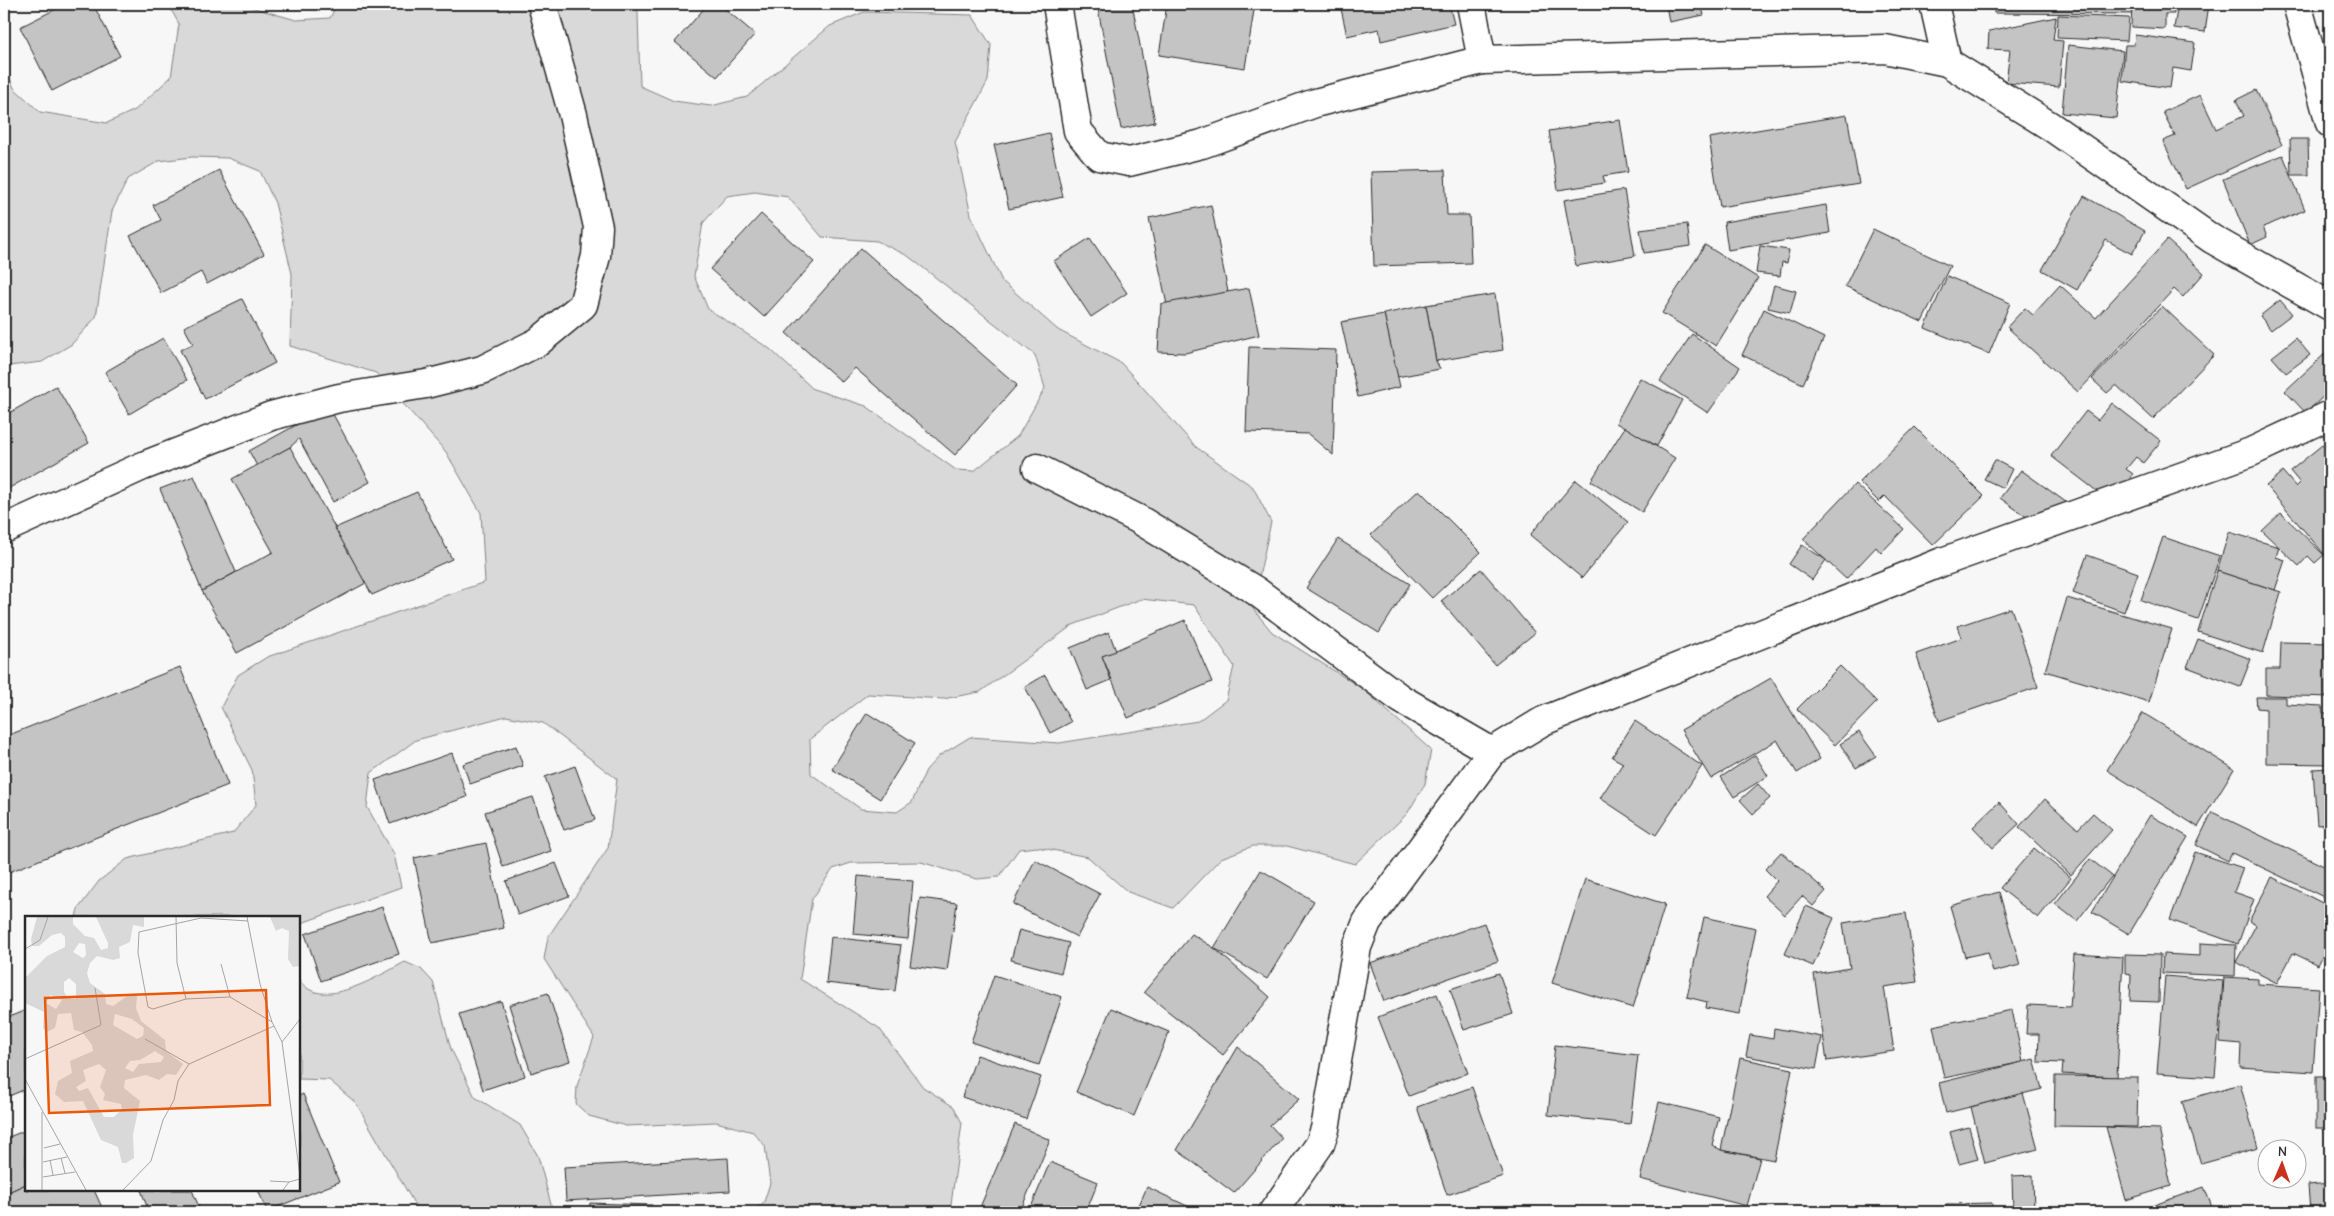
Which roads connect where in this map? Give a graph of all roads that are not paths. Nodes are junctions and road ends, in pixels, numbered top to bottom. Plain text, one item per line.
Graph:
1 (542, 4) edge
2 (1057, 4) edge
3 (1471, 4) edge
4 (1934, 4) edge
5 (2297, 4) edge
6 (1482, 60) junction
7 (1947, 62) junction
8 (2330, 123) edge
9 (2330, 306) edge
10 (2330, 415) edge
11 (1037, 468) dead end
12 (4, 530) edge
13 (1492, 752) junction
14 (1273, 1212) edge

1 - 12 street
2 - 6 street
3 - 6 street
4 - 7 street
5 - 8 street
6 - 7 street
7 - 9 street
10 - 13 street
11 - 13 street
13 - 14 street

